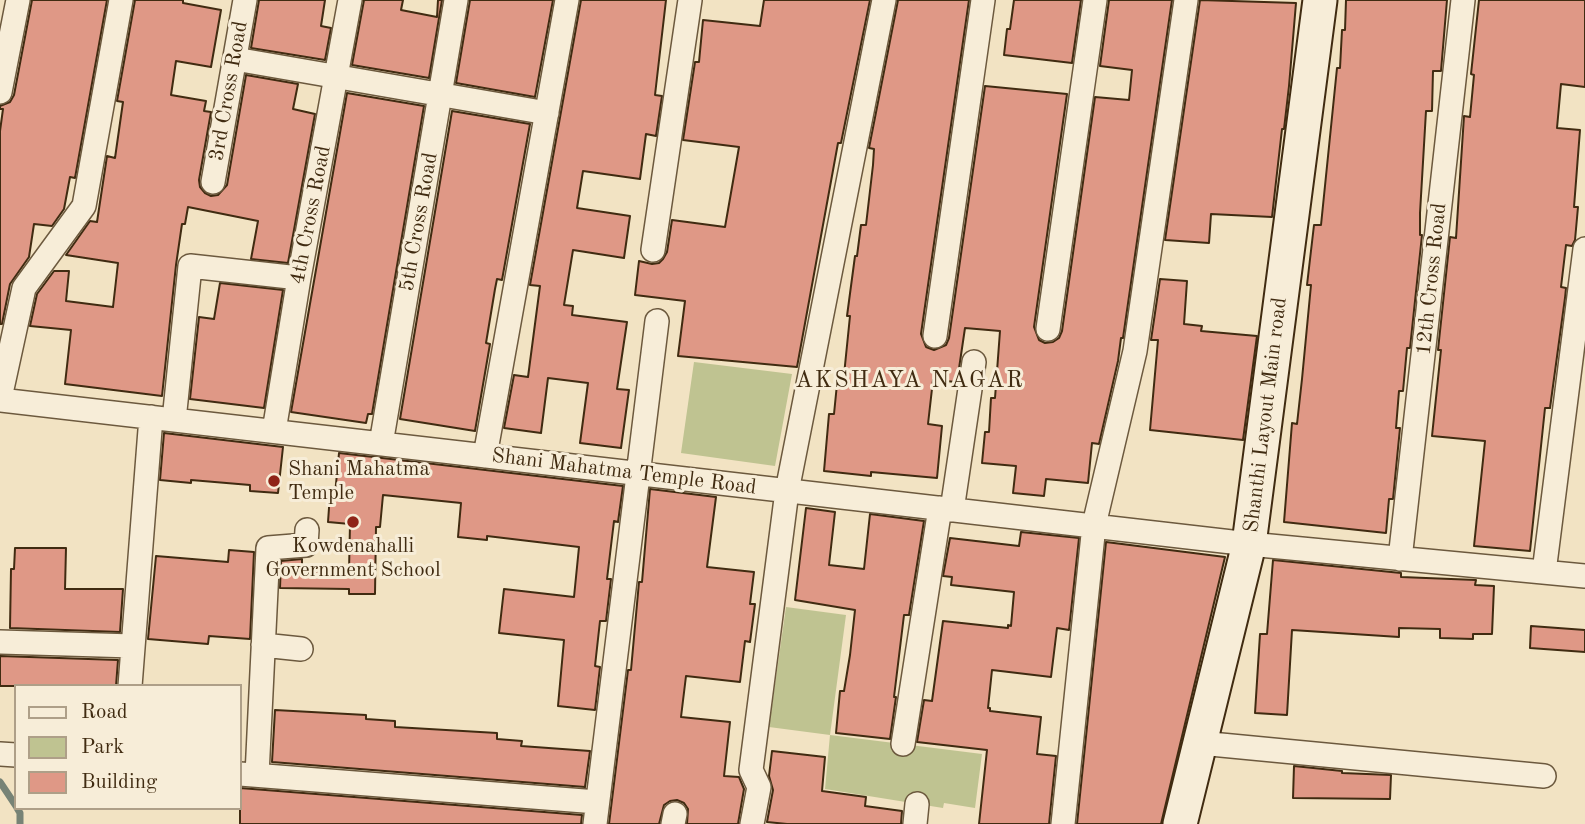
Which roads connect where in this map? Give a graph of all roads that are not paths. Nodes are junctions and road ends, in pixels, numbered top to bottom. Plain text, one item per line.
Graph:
1 (18, 0) edge
2 (121, 0) edge
3 (245, 0) edge
4 (350, 0) edge
5 (456, 0) edge
6 (566, 0) edge
7 (690, 0) edge
8 (884, 0) edge
9 (983, 0) edge
10 (1095, 0) edge
11 (1186, 0) edge
12 (1320, 0) edge
13 (1464, 0) edge
14 (234, 59) junction
15 (337, 77) junction
16 (0, 92) edge
17 (440, 95) junction
18 (547, 113) junction
19 (213, 182) dead end
20 (1585, 249) edge
21 (653, 250) dead end
22 (299, 278) junction
23 (657, 321) dead end
24 (1048, 329) dead end
25 (935, 335) dead end
26 (974, 362) dead end
27 (0, 399) edge
28 (151, 417) junction
29 (174, 420) junction
30 (274, 431) junction
31 (382, 444) junction
32 (485, 456) junction
33 (637, 473) junction
34 (787, 491) junction
35 (946, 509) junction
36 (1094, 525) junction
37 (307, 530) dead end
38 (1249, 544) junction
39 (1401, 559) junction
40 (1544, 572) junction
41 (1585, 576) edge
42 (0, 642) edge
43 (263, 645) junction
44 (133, 646) junction
45 (301, 649) dead end
46 (130, 684) edge
47 (1200, 743) junction
48 (903, 744) dead end
49 (248, 774) edge
50 (1544, 776) dead end
51 (596, 813) edge
52 (752, 824) edge
53 (1063, 824) edge
54 (1180, 824) edge

1 - 16 street
2 - 27 street
3 - 14 street, 3rd Cross Road
4 - 15 street, 4th Cross Road
5 - 17 street, 5th Cross Road
6 - 18 street
7 - 21 street
8 - 34 street
9 - 25 street
10 - 24 street
11 - 36 street
12 - 38 street, Shanthi Layout Main road
13 - 39 street, 12th Cross Road
14 - 15 street
14 - 19 street, 3rd Cross Road
15 - 17 street
15 - 22 street, 4th Cross Road
17 - 18 street
17 - 31 street, 5th Cross Road
18 - 32 street
20 - 40 street
22 - 29 street
22 - 30 street, 4th Cross Road
23 - 33 street
26 - 35 street
27 - 28 street, Shani Mahatma Temple Road
28 - 29 street, Shani Mahatma Temple Road
28 - 44 street
29 - 30 street, Shani Mahatma Temple Road
30 - 31 street, Shani Mahatma Temple Road
31 - 32 street, Shani Mahatma Temple Road
32 - 33 street, Shani Mahatma Temple Road
33 - 34 street, Shani Mahatma Temple Road
33 - 51 street
34 - 35 street, Shani Mahatma Temple Road
34 - 52 street
35 - 36 street, Shani Mahatma Temple Road
35 - 48 street
36 - 38 street, Shani Mahatma Temple Road
36 - 53 street
37 - 43 street
38 - 39 street, Shani Mahatma Temple Road
38 - 47 street, Shanthi Layout Main road
39 - 40 street, Shani Mahatma Temple Road
40 - 41 street, Shani Mahatma Temple Road
42 - 44 street
43 - 45 street
43 - 49 street
44 - 46 street
47 - 50 street
47 - 54 street, Shanthi Layout Main road
49 - 51 street

